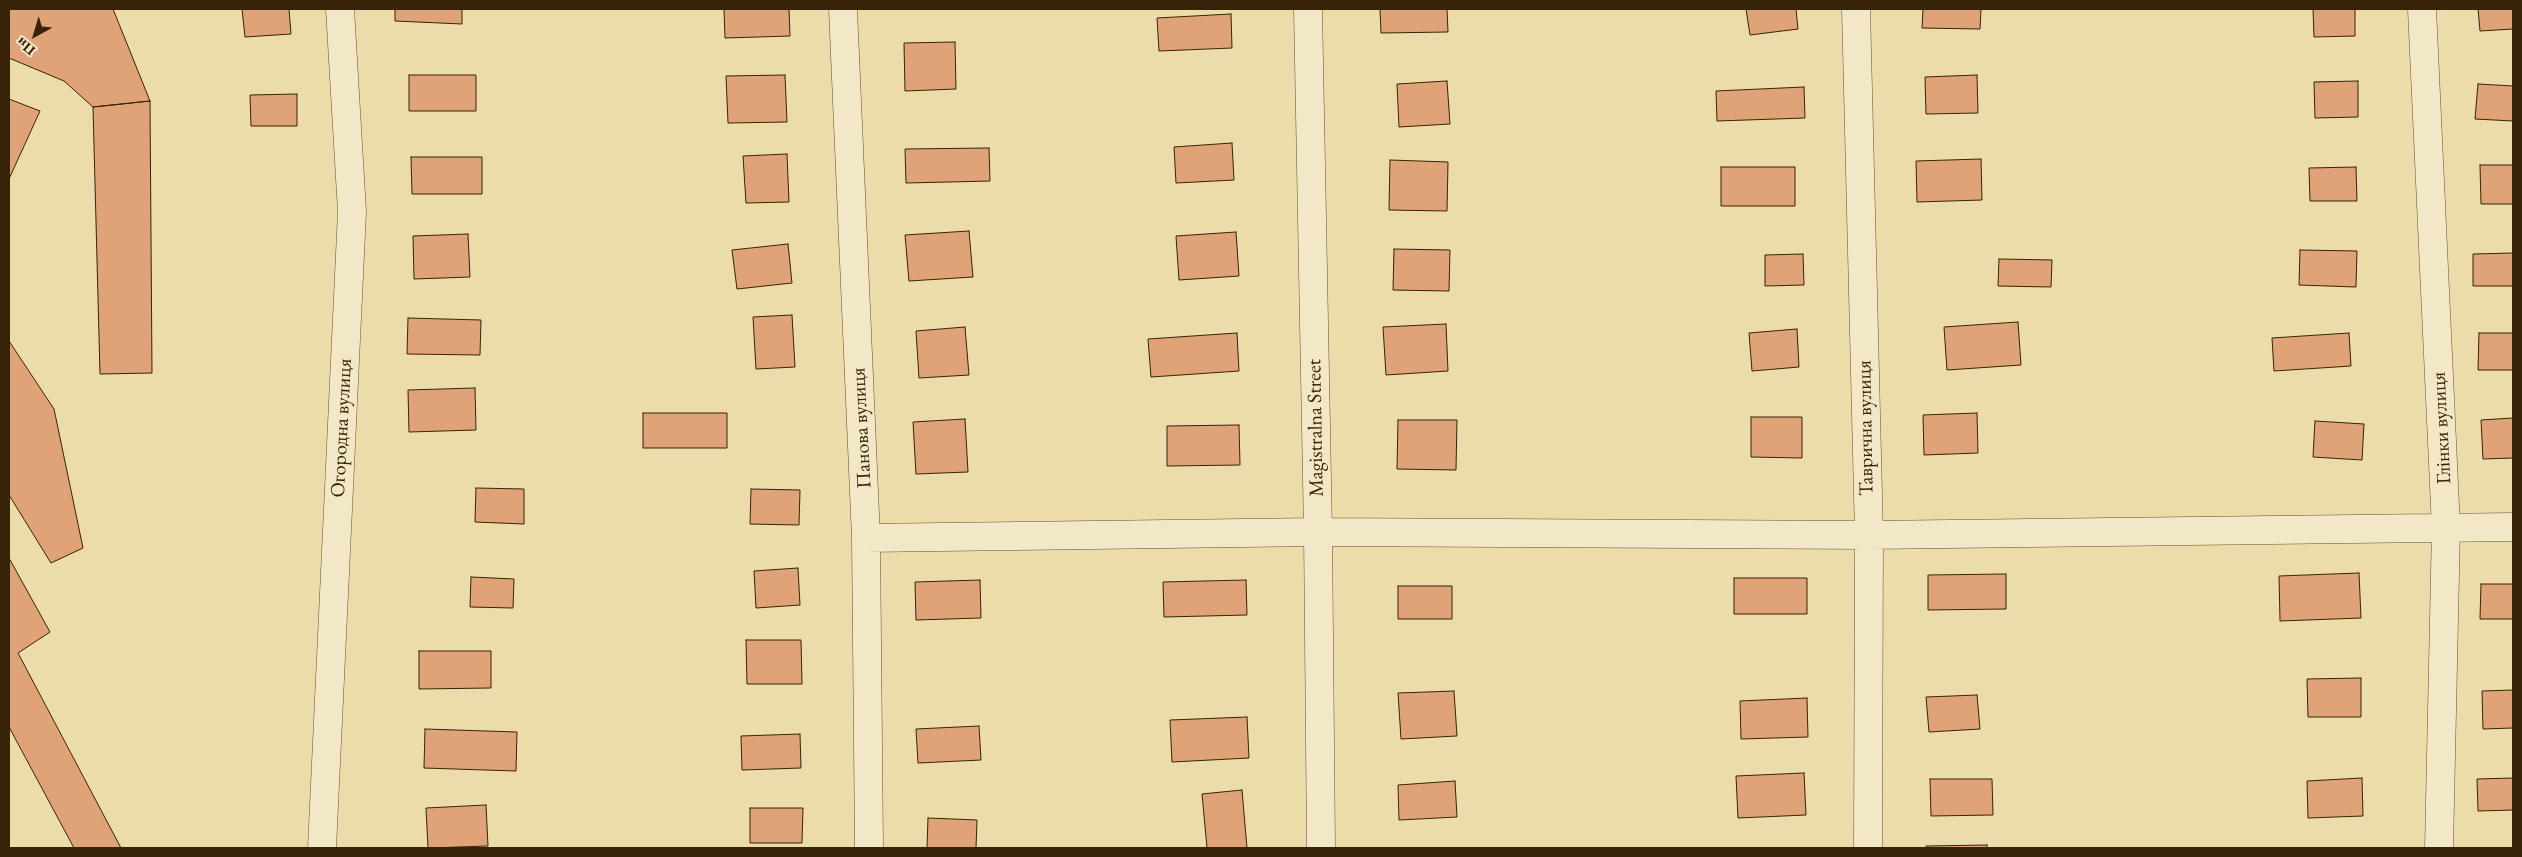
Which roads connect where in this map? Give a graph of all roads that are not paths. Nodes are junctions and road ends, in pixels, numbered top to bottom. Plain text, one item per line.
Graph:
1 (340, 9) edge
2 (843, 9) edge
3 (1308, 9) edge
4 (1856, 9) edge
5 (2422, 9) edge
6 (2513, 527) edge
7 (2446, 528) junction
8 (1318, 532) junction
9 (1868, 535) junction
10 (866, 538) junction
11 (322, 848) edge
12 (869, 848) edge
13 (1321, 848) edge
14 (1868, 848) edge
15 (2439, 848) edge

1 - 11 street, Огородна вулиця
2 - 10 street, Панова вулиця
3 - 8 street, Magistralna Street
4 - 9 street, Таврична вулиця
5 - 7 street, Глінки вулиця
6 - 7 street
7 - 9 street
7 - 15 street, Глінки вулиця
8 - 9 street
8 - 10 street
8 - 13 street, Magistralna Street
9 - 14 street, Таврична вулиця
10 - 12 street, Панова вулиця

